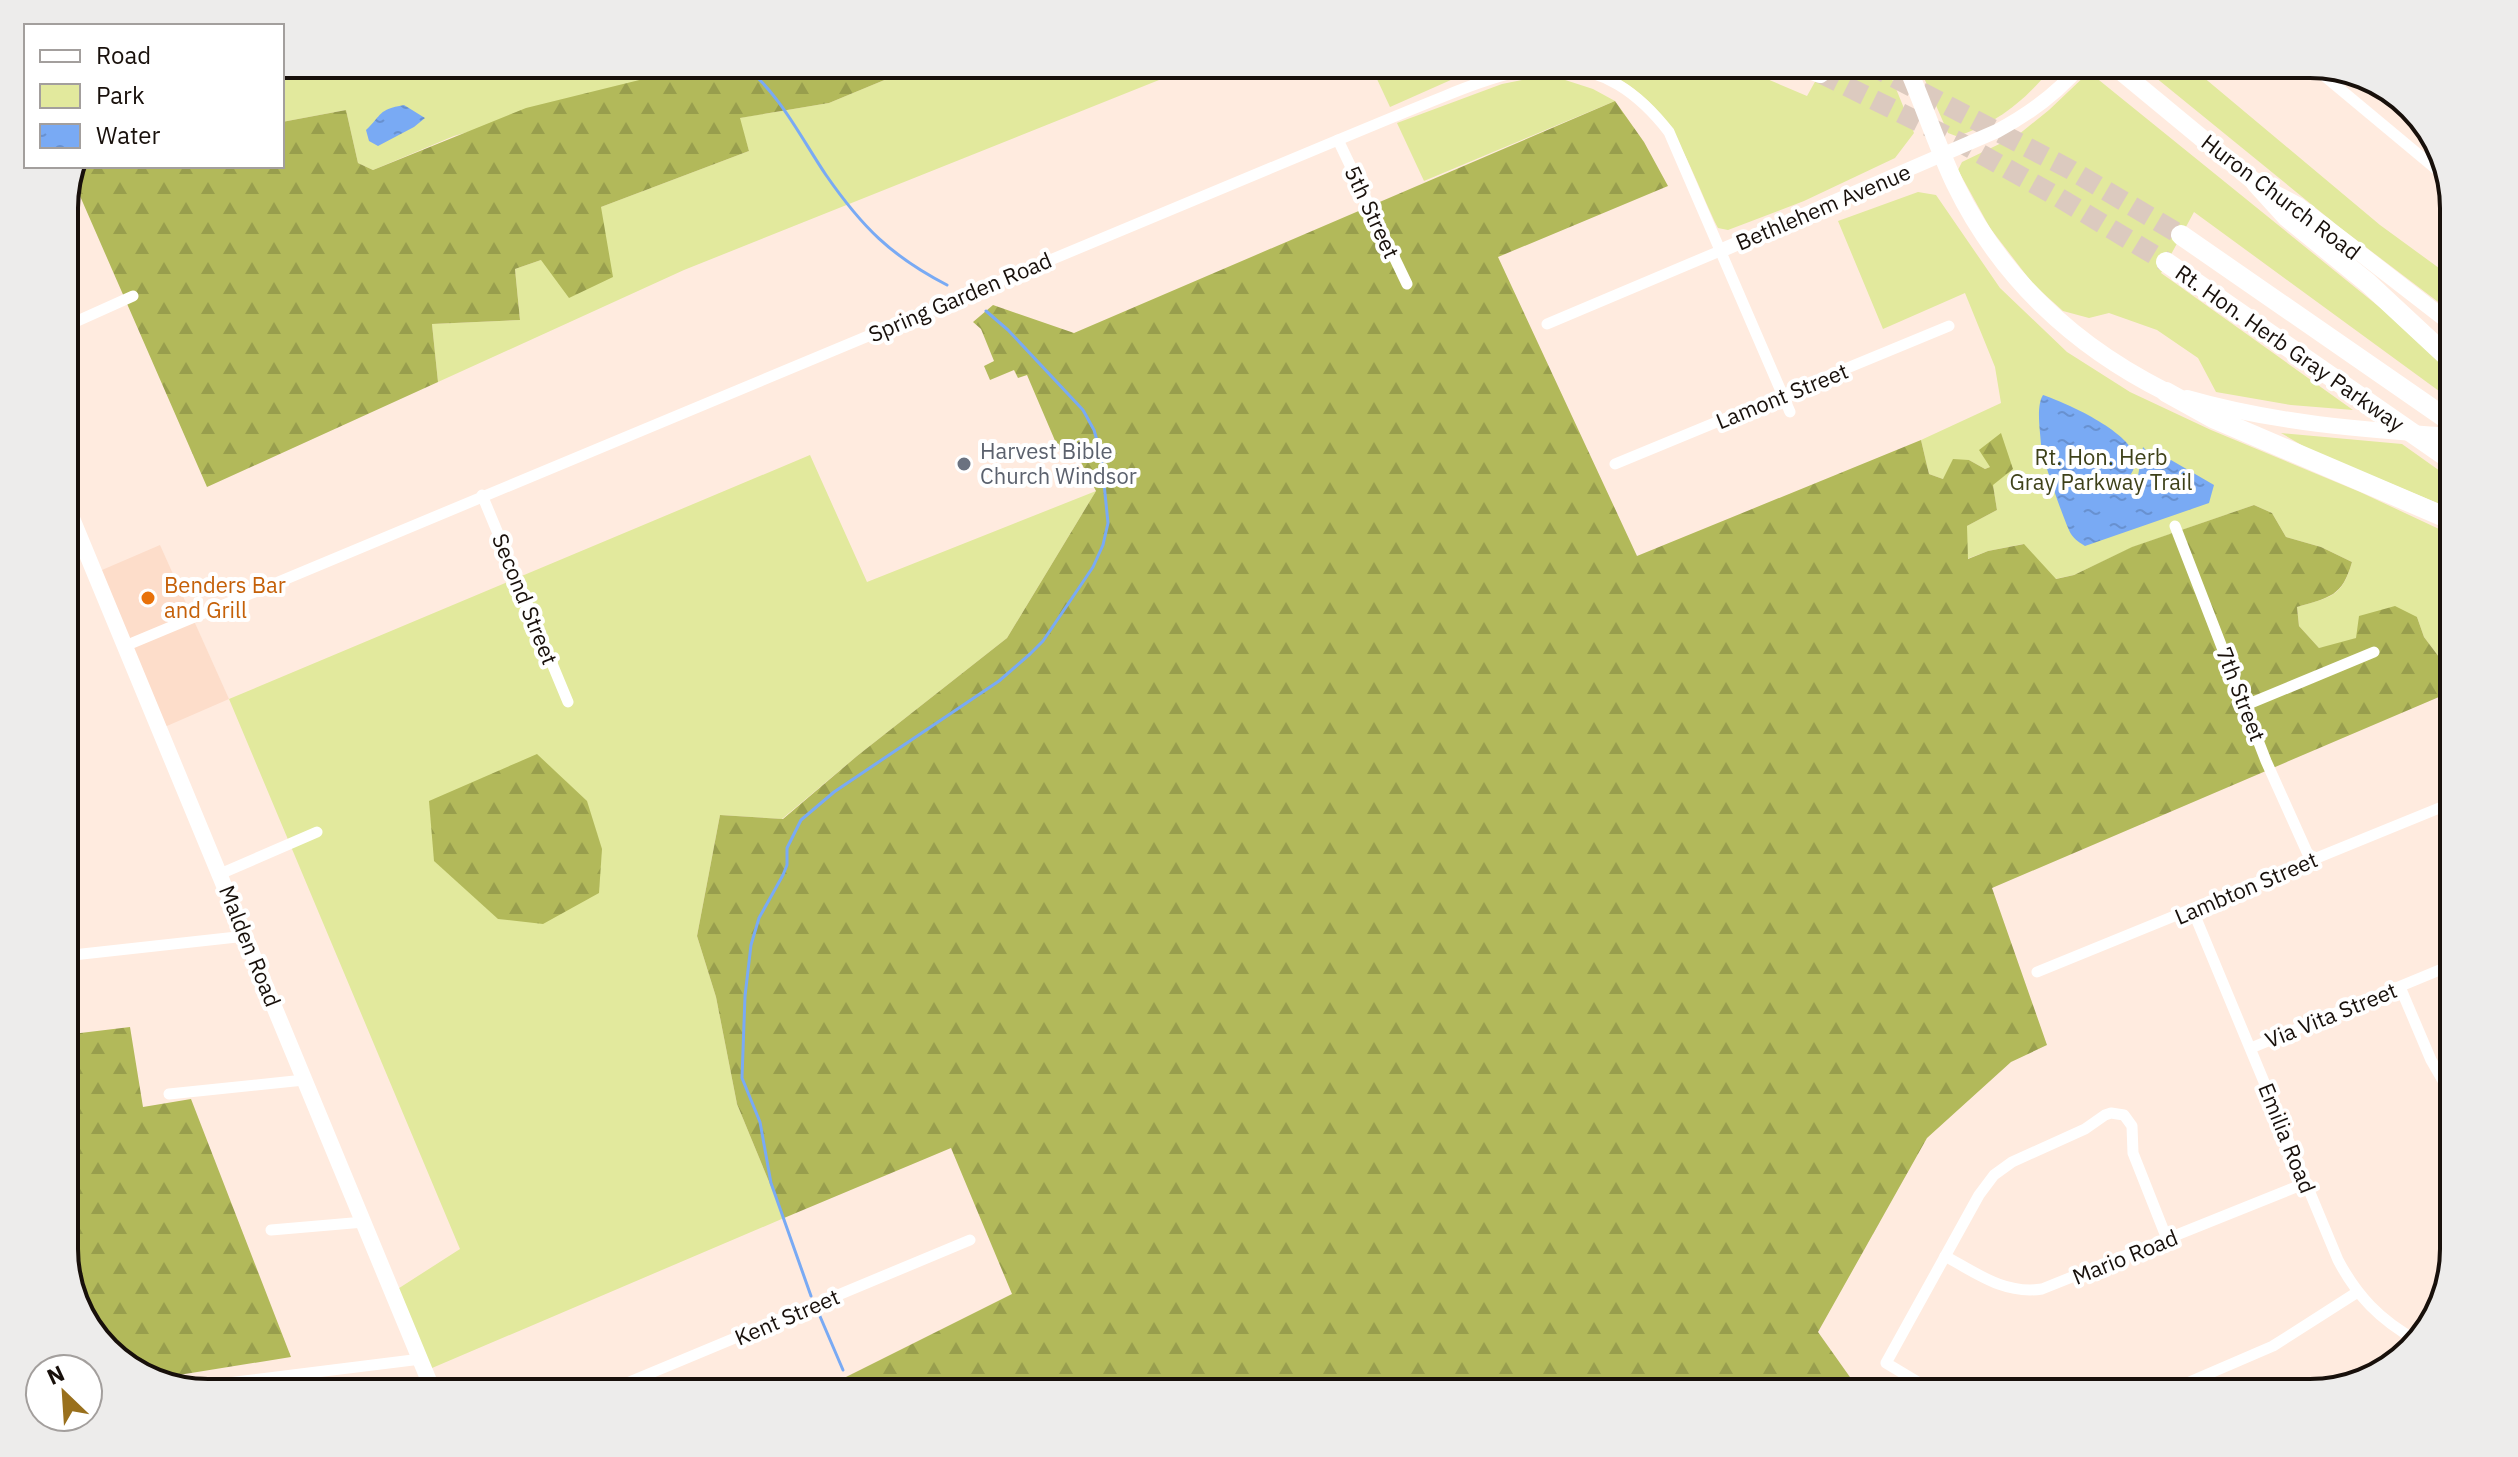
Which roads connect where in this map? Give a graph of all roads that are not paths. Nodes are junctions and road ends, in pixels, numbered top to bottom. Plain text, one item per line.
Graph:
1 (1495, 78) edge
2 (1600, 78) edge
3 (1912, 78) edge
4 (2069, 78) edge
5 (2129, 78) edge
6 (2328, 79) edge
7 (1338, 140) junction
8 (1944, 156) junction
9 (2433, 167) edge
10 (2256, 183) junction
11 (2181, 235) tunnel mouth
12 (1720, 251) junction
13 (2166, 262) tunnel mouth
14 (1407, 284) dead end
15 (133, 296) dead end
16 (2440, 315) edge
17 (78, 321) edge
18 (1547, 324) dead end
19 (1949, 326) dead end
20 (2440, 350) edge
21 (2166, 392) junction
22 (1783, 396) junction
23 (1790, 412) dead end
24 (2440, 414) edge
25 (2440, 435) edge
26 (2440, 452) edge
27 (1615, 464) dead end
28 (482, 495) junction
29 (2440, 515) edge
30 (2175, 526) dead end
31 (78, 540) edge
32 (125, 646) junction
33 (2374, 652) dead end
34 (568, 702) dead end
35 (2246, 705) junction
36 (2440, 808) edge
37 (317, 832) dead end
38 (2311, 861) junction
39 (220, 874) junction
40 (2193, 911) junction
41 (246, 936) junction
42 (78, 954) edge
43 (2440, 970) edge
44 (2037, 972) dead end
45 (2400, 987) junction
46 (2251, 1048) junction
47 (2440, 1076) edge
48 (304, 1080) junction
49 (169, 1094) dead end
50 (2306, 1183) junction
51 (364, 1222) junction
52 (271, 1230) dead end
53 (2167, 1239) junction
54 (970, 1240) dead end
55 (1945, 1256) junction
56 (2356, 1293) junction
57 (2407, 1335) edge
58 (421, 1359) junction
59 (260, 1379) edge
60 (429, 1379) edge
61 (637, 1379) edge
62 (1913, 1379) edge
63 (2196, 1379) edge

1 - 7 street, Spring Garden Road
2 - 12 street, Spring Garden Road
3 - 8 highway
4 - 8 street, Bethlehem Avenue
5 - 10 highway, Huron Church Road
6 - 9 street
7 - 14 street, 5th Street
7 - 28 street, Spring Garden Road
8 - 12 street, Bethlehem Avenue
8 - 21 highway
10 - 16 main road, Huron Church Road
10 - 20 highway
11 - 24 highway, Rt. Hon. Herb Gray Parkway
12 - 18 street, Bethlehem Avenue
12 - 22 street, Spring Garden Road
13 - 26 highway, Rt. Hon. Herb Gray Parkway
15 - 17 street
19 - 22 street, Lamont Street
21 - 25 main road
21 - 29 highway
22 - 23 street, Spring Garden Road
22 - 27 street, Lamont Street
28 - 32 street, Spring Garden Road
28 - 34 street, Second Street
30 - 35 street, 7th Street
31 - 32 main road, Malden Road
32 - 39 main road, Malden Road
33 - 35 street
35 - 38 street, 7th Street
36 - 38 street, Lambton Street
37 - 39 street
38 - 40 street, Lambton Street
39 - 41 main road, Malden Road
40 - 44 street, Lambton Street
40 - 46 street, Emilia Road
41 - 42 street
41 - 48 main road, Malden Road
43 - 45 street, Via Vita Street
45 - 46 street, Via Vita Street
45 - 47 street
46 - 50 street, Emilia Road
48 - 49 street
48 - 51 main road, Malden Road
50 - 53 street, Mario Road
50 - 56 street, Emilia Road
51 - 52 street
51 - 58 main road, Malden Road
53 - 55 street, Mario Road
53 - 55 street
54 - 61 street, Kent Street
55 - 62 street
56 - 57 street, Emilia Road
56 - 63 street
58 - 59 street
58 - 60 main road, Malden Road

